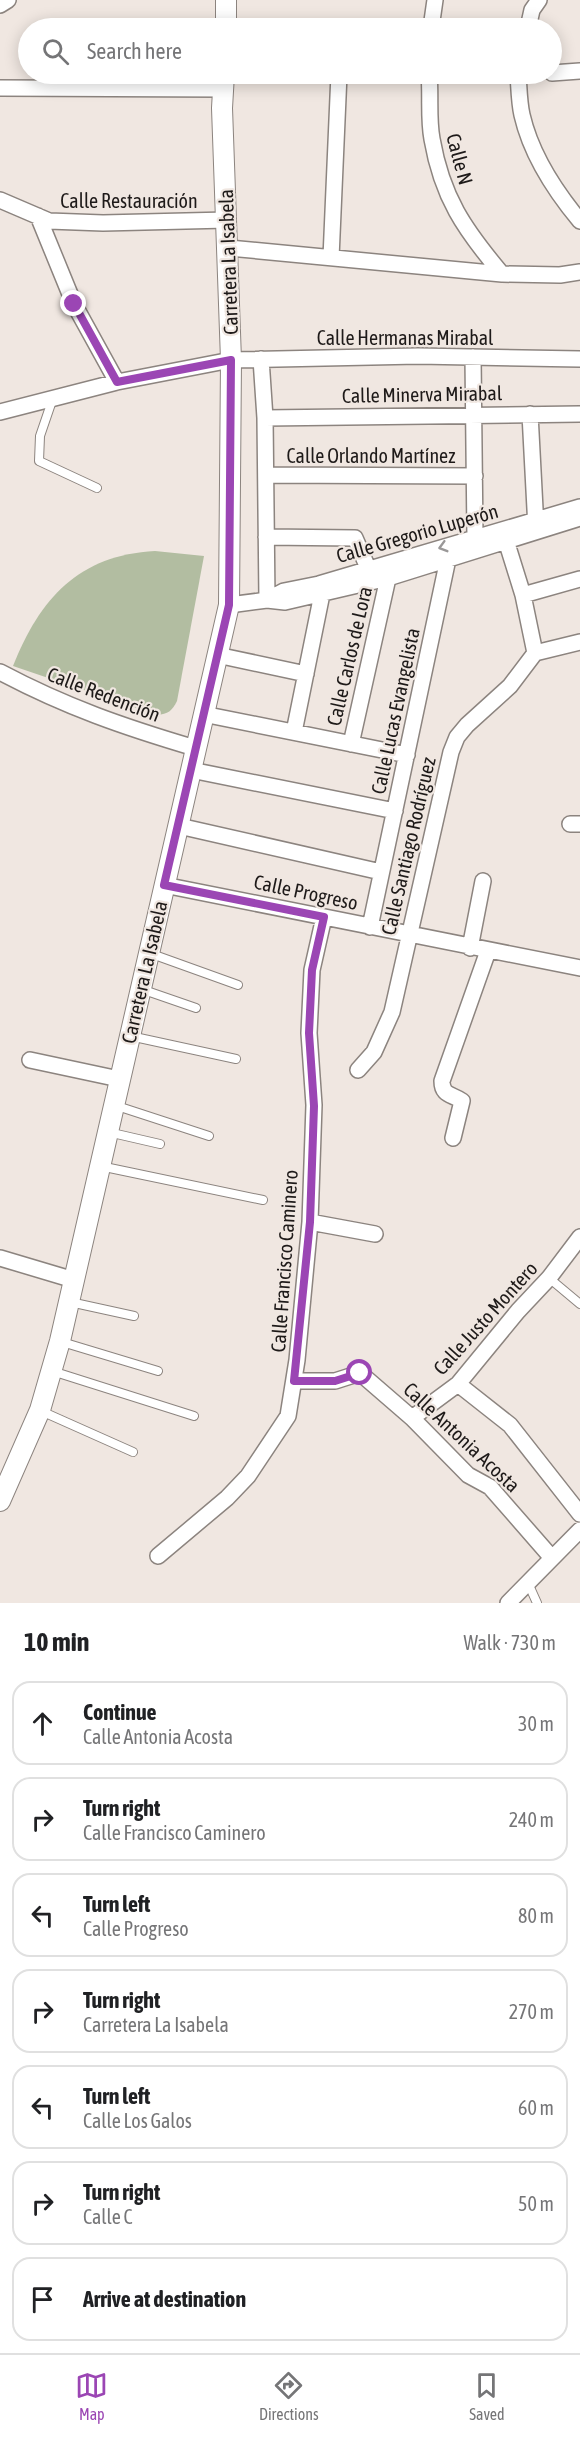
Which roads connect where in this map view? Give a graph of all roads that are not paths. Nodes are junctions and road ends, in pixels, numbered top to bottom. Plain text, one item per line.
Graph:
1 (8, 0) edge
2 (226, 0) edge
3 (435, 0) edge
4 (539, 0) edge
5 (0, 5) edge
6 (226, 18) edge
7 (432, 18) edge
8 (530, 18) edge
9 (580, 70) edge
10 (562, 72) edge
11 (149, 84) edge
12 (224, 84) edge
13 (339, 84) edge
14 (429, 84) edge
15 (519, 84) edge
16 (0, 88) edge
17 (0, 200) edge
18 (38, 216) junction
19 (227, 220) junction
20 (580, 221) edge
21 (229, 248) junction
22 (332, 258) junction
23 (580, 272) edge
24 (502, 274) junction
25 (473, 357) junction
26 (580, 358) edge
27 (261, 359) junction
28 (231, 360) junction
29 (117, 382) junction
30 (53, 398) junction
31 (2, 406) edge
32 (475, 414) junction
33 (530, 414) junction
34 (580, 414) edge
35 (265, 418) junction
36 (266, 475) junction
37 (475, 476) junction
38 (97, 488) dead end
39 (580, 507) edge
40 (580, 518) edge
41 (536, 525) junction
42 (505, 536) junction
43 (266, 537) junction
44 (476, 538) junction
45 (448, 559) junction
46 (368, 568) junction
47 (388, 578) junction
48 (580, 579) edge
49 (322, 594) junction
50 (523, 596) junction
51 (267, 600) junction
52 (229, 605) junction
53 (580, 642) edge
54 (535, 653) junction
55 (217, 655) junction
56 (0, 672) edge
57 (306, 674) junction
58 (203, 714) junction
59 (294, 732) junction
60 (351, 744) junction
61 (195, 748) junction
62 (407, 755) junction
63 (191, 770) junction
64 (395, 811) junction
65 (179, 826) junction
66 (381, 872) junction
67 (483, 881) dead end
68 (164, 885) junction
69 (324, 917) junction
70 (370, 927) junction
71 (409, 935) junction
72 (470, 948) junction
73 (488, 951) junction
74 (148, 953) junction
75 (580, 968) edge
76 (238, 985) dead end
77 (140, 988) junction
78 (196, 1008) dead end
79 (129, 1035) junction
80 (236, 1059) dead end
81 (30, 1060) dead end
82 (358, 1070) dead end
83 (119, 1079) junction
84 (113, 1105) junction
85 (106, 1132) junction
86 (209, 1136) dead end
87 (453, 1138) dead end
88 (160, 1144) dead end
89 (99, 1166) junction
90 (263, 1200) dead end
91 (310, 1222) junction
92 (375, 1234) dead end
93 (580, 1237) edge
94 (0, 1258) edge
95 (549, 1278) junction
96 (74, 1280) junction
97 (69, 1301) junction
98 (580, 1304) edge
99 (134, 1316) dead end
100 (60, 1341) junction
101 (52, 1371) junction
102 (158, 1371) dead end
103 (294, 1381) junction
104 (458, 1384) junction
105 (40, 1410) junction
106 (194, 1416) dead end
107 (412, 1418) junction
108 (133, 1452) dead end
109 (0, 1501) edge
110 (580, 1514) edge
111 (580, 1530) edge
112 (158, 1556) dead end
113 (552, 1558) junction
114 (528, 1583) junction
115 (508, 1603) edge
116 (537, 1603) edge

1 - 5 street
2 - 6 main road
3 - 7 street
4 - 8 street
9 - 10 street
11 - 16 street
12 - 19 main road, Carretera La Isabela
13 - 22 street
14 - 24 street, Calle N
15 - 20 street
17 - 18 street, Calle Restauración
18 - 19 street, Calle Restauración
18 - 29 street
19 - 21 main road, Carretera La Isabela
21 - 22 street
21 - 28 main road, Carretera La Isabela
22 - 24 street
23 - 24 street
25 - 26 street, Calle Hermanas Mirabal
25 - 27 street, Calle Hermanas Mirabal
25 - 32 street
27 - 28 street, Calle Hermanas Mirabal
27 - 35 street
28 - 29 street, Calle Hermanas Mirabal
28 - 52 main road, Carretera La Isabela
29 - 30 street, Calle Hermanas Mirabal
30 - 31 street, Calle Hermanas Mirabal
30 - 38 lane
32 - 33 street, Calle Minerva Mirabal
32 - 35 street, Calle Minerva Mirabal
32 - 37 street
33 - 34 street, Calle Minerva Mirabal
33 - 41 street
35 - 36 street
36 - 37 street, Calle Orlando Martínez
36 - 43 street
37 - 44 street
39 - 41 street, Calle Gregorio Luperón
40 - 41 street, Calle Gregorio Luperón
41 - 42 street, Calle Gregorio Luperón
42 - 44 street, Calle Gregorio Luperón
42 - 45 street, Calle Gregorio Luperón
42 - 50 street
43 - 46 street
43 - 51 street
44 -> 46 street, Calle Gregorio Luperón
45 - 47 street, Calle Gregorio Luperón
45 - 62 street, Calle Lucas Evangelista
46 - 51 street, Calle Gregorio Luperón
47 - 49 street, Calle Gregorio Luperón
47 - 60 street, Calle Carlos de Lora
48 - 50 street
49 - 51 street, Calle Gregorio Luperón
49 - 57 street
50 - 54 street
51 - 52 street, Calle Gregorio Luperón
52 - 55 main road, Carretera La Isabela
53 - 54 street
54 - 71 street, Calle Santiago Rodríguez
55 - 57 street
55 - 58 main road, Carretera La Isabela
56 - 61 street, Calle Redención
57 - 59 street
58 - 59 street
58 - 61 main road, Carretera La Isabela
59 - 60 street
60 - 62 street
61 - 63 main road, Carretera La Isabela
62 - 64 street, Calle Lucas Evangelista
63 - 64 street
63 - 65 main road, Carretera La Isabela
64 - 66 street, Calle Lucas Evangelista
65 - 66 street
65 - 68 main road, Carretera La Isabela
66 - 70 street, Calle Lucas Evangelista
67 - 72 street
68 - 69 street, Calle Progreso
68 - 74 main road, Carretera La Isabela
69 - 70 street, Calle Progreso
69 - 91 street, Calle Francisco Caminero
70 - 71 street, Calle Progreso
71 - 72 street, Calle Progreso
71 - 82 street, Calle Santiago Rodríguez
72 - 73 street, Calle Progreso
73 - 75 street, Calle Progreso
73 - 87 street
74 - 76 lane
74 - 77 main road, Carretera La Isabela
77 - 78 lane
77 - 79 main road, Carretera La Isabela
79 - 80 lane
79 - 83 main road, Carretera La Isabela
81 - 83 street
83 - 84 main road, Carretera La Isabela
84 - 85 main road, Carretera La Isabela
84 - 86 lane
85 - 88 lane
85 - 89 main road, Carretera La Isabela
89 - 90 lane
89 - 96 main road, Carretera La Isabela
91 - 92 street
91 - 103 street, Calle Francisco Caminero
93 - 95 street, Calle Justo Montero
94 - 96 street
95 - 98 lane
95 - 104 street, Calle Justo Montero
96 - 97 main road, Carretera La Isabela
97 - 99 lane
97 - 100 main road, Carretera La Isabela
100 - 101 main road, Carretera La Isabela
100 - 102 lane
101 - 105 main road, Carretera La Isabela
101 - 106 lane
103 - 107 street, Calle Antonia Acosta
103 - 112 street, Calle Francisco Caminero
104 - 107 street, Calle Justo Montero
104 - 110 street
105 - 108 lane
105 - 109 main road, Carretera La Isabela
107 - 113 street, Calle Antonia Acosta
111 - 113 street
113 - 114 street
114 - 115 street
114 - 116 lane

